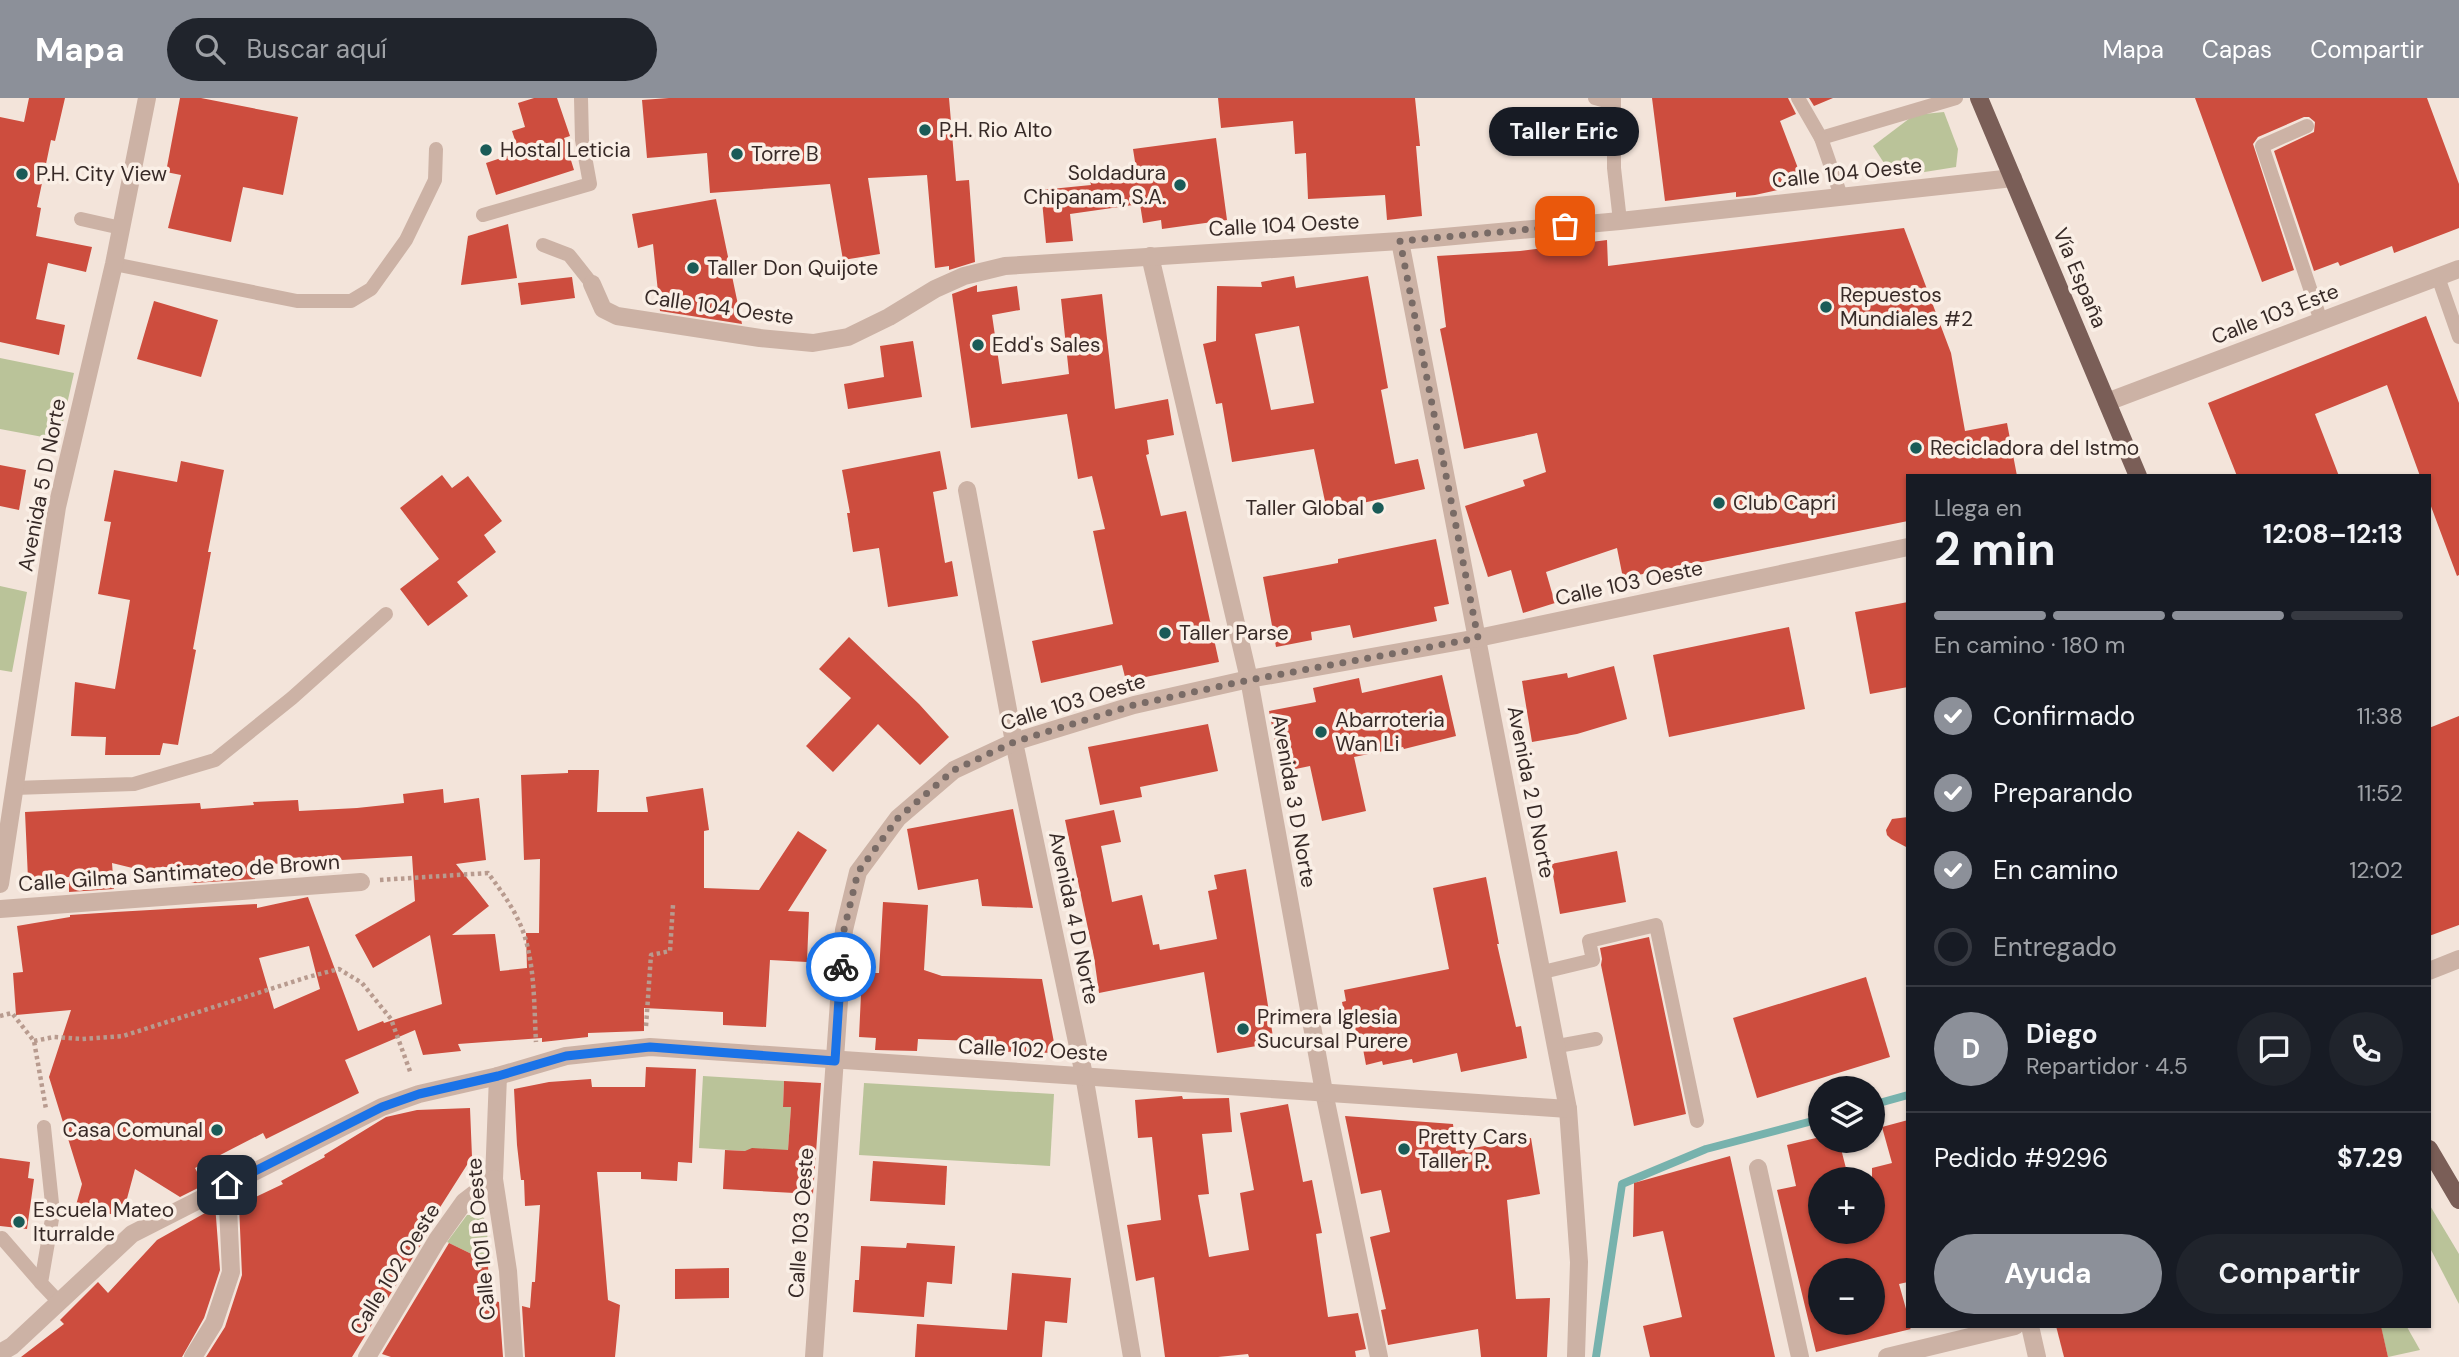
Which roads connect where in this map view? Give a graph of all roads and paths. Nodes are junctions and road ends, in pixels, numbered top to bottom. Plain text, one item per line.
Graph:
1 (147, 98) edge
2 (581, 98) edge
3 (1595, 98) edge
4 (1798, 98) edge
5 (1956, 98) edge
6 (1979, 98) edge
7 (1614, 100) edge
8 (2307, 125) dead end
9 (1821, 138) junction
10 (436, 149) dead end
11 (2013, 178) junction
12 (1840, 196) junction
13 (483, 215) dead end
14 (81, 219) dead end
15 (1619, 221) junction
16 (121, 228) junction
17 (1400, 241) junction
18 (543, 245) dead end
19 (1150, 256) junction
20 (114, 264) junction
21 (2459, 269) edge
22 (2438, 277) junction
23 (592, 284) joint
24 (2321, 321) junction
25 (2459, 337) edge
26 (2108, 402) junction
27 (2137, 474) edge
28 (967, 490) dead end
29 (1906, 547) edge
30 (386, 614) dead end
31 (1478, 638) junction
32 (1249, 680) junction
33 (1014, 742) junction
34 (14, 789) junction
35 (361, 882) joint
36 (0, 884) edge
37 (673, 905) dead end
38 (0, 909) edge
39 (2459, 959) edge
40 (2431, 970) edge
41 (1543, 972) junction
42 (0, 1016) edge
43 (1597, 1039) dead end
44 (34, 1041) junction
45 (1558, 1046) junction
46 (650, 1047) junction
47 (835, 1061) junction
48 (537, 1064) junction
49 (1084, 1075) junction
50 (498, 1076) junction
51 (1324, 1092) junction
52 (419, 1094) junction
53 (1569, 1109) junction
54 (1697, 1121) dead end
55 (44, 1127) joint
56 (2431, 1152) edge
57 (1758, 1168) dead end
58 (494, 1179) junction
59 (227, 1185) junction
60 (2459, 1200) edge
61 (2, 1238) dead end
62 (41, 1283) junction
63 (58, 1301) junction
64 (2007, 1328) edge
65 (2030, 1328) edge
66 (0, 1353) edge
67 (1576, 1356) edge
68 (193, 1357) edge
69 (367, 1357) edge
70 (514, 1357) edge
71 (814, 1357) edge
72 (1132, 1357) edge
73 (1379, 1357) edge
74 (1800, 1357) edge
75 (1887, 1357) edge
76 (2037, 1357) edge

1 - 16 street, Avenida 5 D Norte
2 - 13 lane
3 - 7 lane
4 - 9 lane
5 - 9 lane
6 - 11 main road, Vía España
7 - 15 lane
8 - 24 lane
9 - 12 lane
10 - 20 lane
11 - 12 street, Calle 104 Oeste
11 - 26 main road, Vía España
12 - 15 street, Calle 104 Oeste
14 - 16 lane
15 - 17 street, Calle 104 Oeste
16 - 20 street, Avenida 5 D Norte
17 - 19 street, Calle 104 Oeste
17 - 31 street, Avenida 2 D Norte
18 - 23 lane
19 - 23 street, Calle 104 Oeste
19 - 32 street, Avenida 3 D Norte
20 - 34 street, Avenida 5 D Norte
21 - 22 street, Calle 103 Este
22 - 24 street, Calle 103 Este
22 - 25 lane
24 - 26 street, Calle 103 Este
26 - 27 main road, Vía España
28 - 33 street, Avenida 4 D Norte
29 - 31 street, Calle 103 Oeste
30 - 34 lane
31 - 32 street, Calle 103 Oeste
31 - 41 street, Avenida 2 D Norte
32 - 33 street, Calle 103 Oeste
32 - 51 street, Avenida 3 D Norte
33 - 47 street, Calle 103 Oeste
33 - 49 street, Avenida 4 D Norte
34 - 36 street, Avenida 5 D Norte
35 - 38 street, Calle Gilma Santimateo de Brown
35 - 48 path
37 - 46 path
39 - 40 street
41 - 45 street, Avenida 2 D Norte
41 - 54 lane
42 - 44 path
43 - 45 lane
44 - 52 path
44 - 55 path
45 - 53 street, Avenida 2 D Norte
46 - 47 street, Calle 102 Oeste
46 - 48 street, Calle 102 Oeste
47 - 49 street, Calle 102 Oeste
47 - 71 street, Calle 103 Oeste
48 - 50 street, Calle 102 Oeste
49 - 51 street, Calle 102 Oeste
49 - 72 street, Avenida 4 D Norte
50 - 52 street
50 - 58 street, Calle 101 B Oeste
51 - 53 street, Calle 102 Oeste
51 - 73 street, Avenida 3 D Norte
52 - 59 street
53 - 67 street, Avenida 2 D Norte
55 - 62 lane
56 - 60 main road
57 - 74 street
58 - 69 street, Calle 102 Oeste
58 - 70 street, Calle 101 B Oeste
59 - 63 street
59 - 68 street
61 - 62 lane
62 - 63 lane
63 - 66 street
64 - 75 street
65 - 76 street

